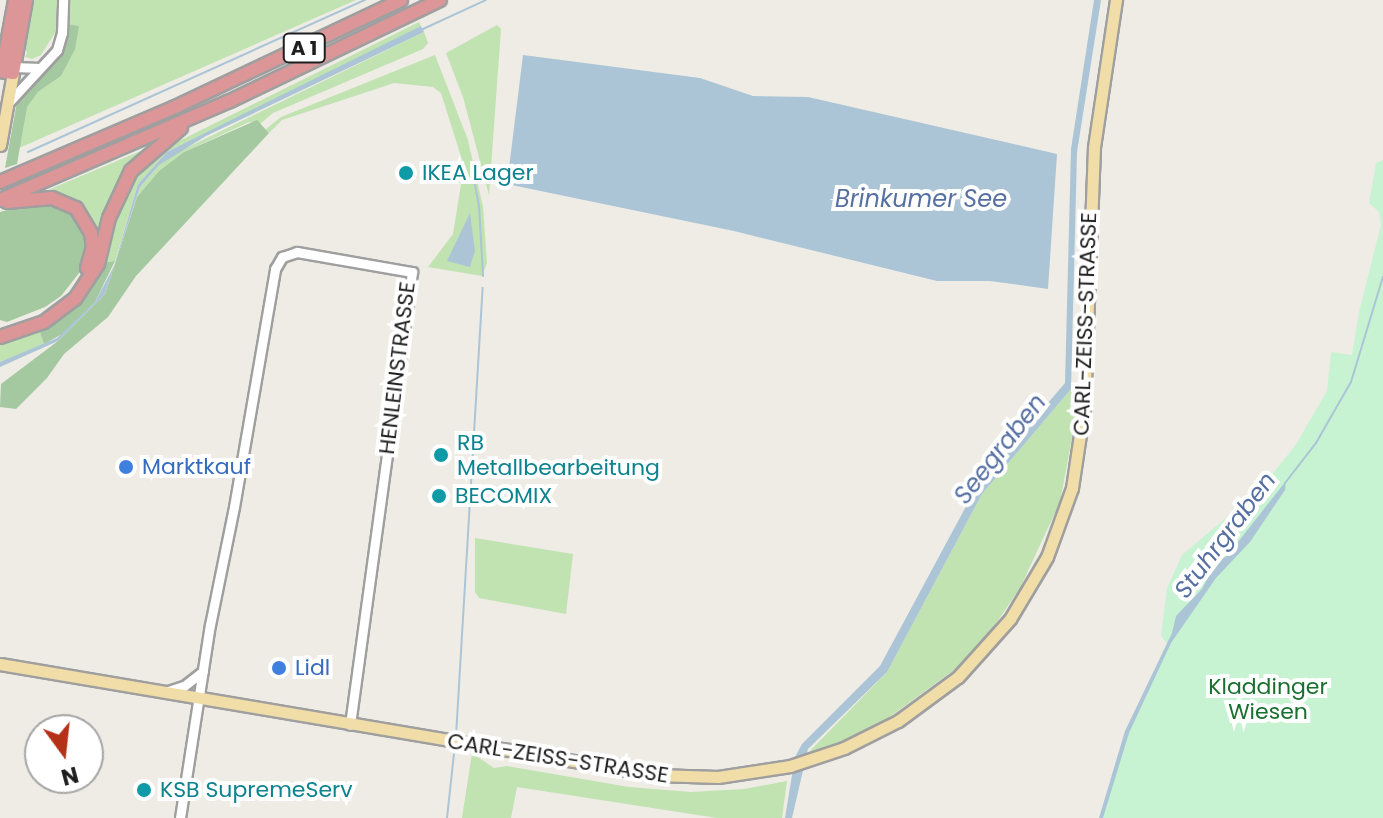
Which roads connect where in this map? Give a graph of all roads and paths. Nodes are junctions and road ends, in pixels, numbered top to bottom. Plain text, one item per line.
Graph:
1 (15, 0) edge
2 (26, 0) edge
3 (63, 0) edge
4 (401, 0) edge
5 (440, 0) edge
6 (1116, 0) edge
7 (10, 28) junction
8 (0, 43) edge
9 (37, 70) junction
10 (5, 71) edge
11 (8, 103) junction
12 (196, 115) junction
13 (0, 145) edge
14 (0, 182) edge
15 (0, 201) edge
16 (0, 332) edge
17 (0, 664) edge
18 (203, 671) junction
19 (165, 692) junction
20 (199, 698) junction
21 (350, 725) junction
22 (180, 818) edge

1 - 7 highway
2 - 10 highway
3 - 9 street
4 - 14 highway, A 1
5 - 12 highway, A 1
6 - 21 main road, CARL-ZEISS-STRASSE
7 - 8 highway
7 - 10 highway
9 - 10 street
9 - 11 street
10 - 11 main road
11 - 13 main road
12 - 15 highway, A 1
12 - 16 highway
15 - 16 highway
17 - 19 main road, CARL-ZEISS-STRASSE
18 - 19 street
18 - 20 street, HENLEINSTRASSE
18 - 21 street, HENLEINSTRASSE
19 - 20 main road, CARL-ZEISS-STRASSE
20 - 21 main road, CARL-ZEISS-STRASSE
20 - 22 street, HENLEINSTRASSE

